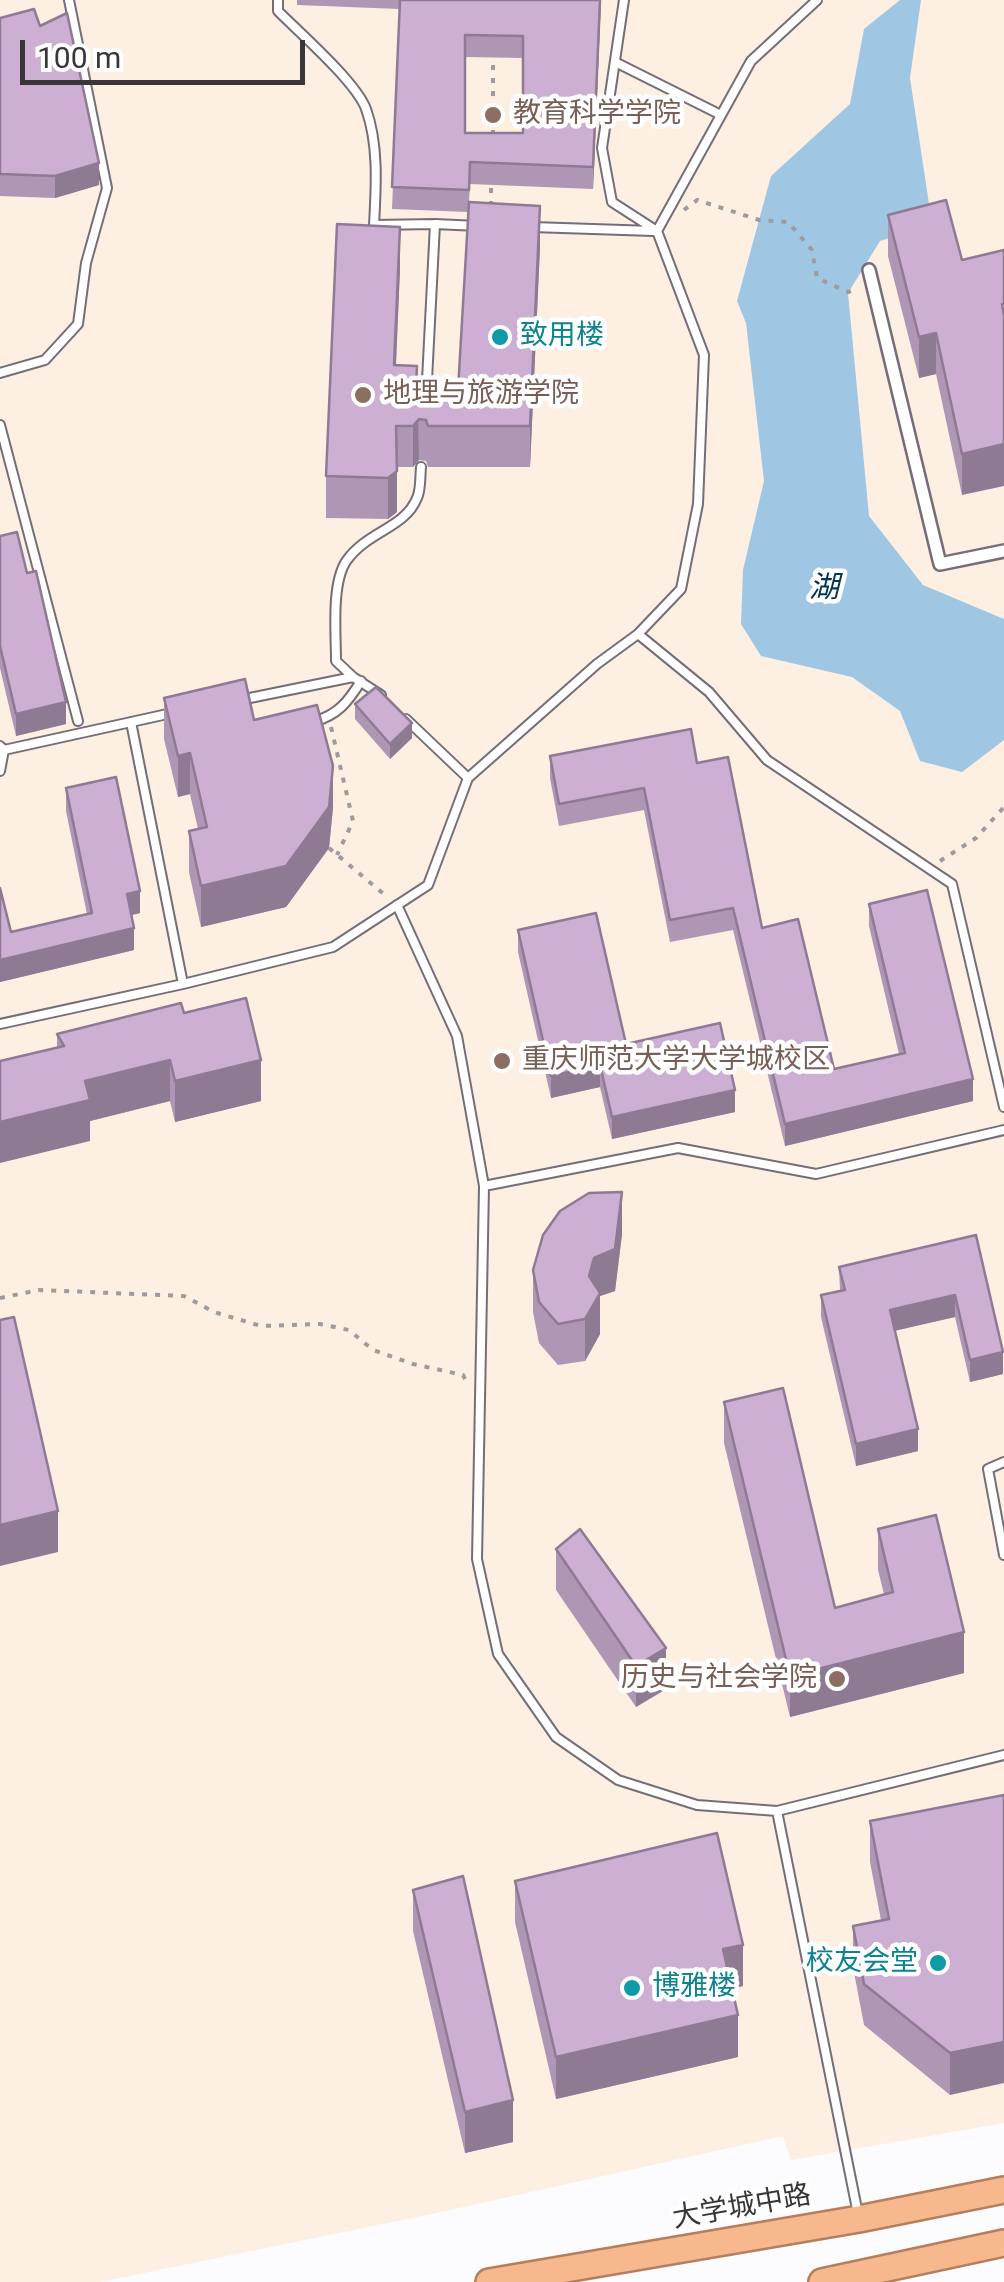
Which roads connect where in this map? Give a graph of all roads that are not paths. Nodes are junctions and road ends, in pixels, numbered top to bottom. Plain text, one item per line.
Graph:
1 (69, 0) edge
2 (278, 0) edge
3 (624, 0) edge
4 (817, 0) edge
5 (616, 62) junction
6 (721, 114) junction
7 (435, 224) junction
8 (490, 226) edge
9 (527, 227) edge
10 (657, 232) junction
11 (869, 270) dead end
12 (0, 373) edge
13 (425, 411) edge
14 (0, 425) edge
15 (421, 467) dead end
16 (1004, 550) edge
17 (638, 634) junction
18 (357, 679) junction
19 (386, 700) edge
20 (223, 703) edge
21 (186, 710) edge
22 (400, 713) edge
23 (78, 722) dead end
24 (131, 722) junction
25 (311, 722) edge
26 (2, 748) edge
27 (0, 771) edge
28 (468, 778) junction
29 (398, 905) junction
30 (183, 984) junction
31 (0, 1024) edge
32 (1004, 1107) edge
33 (1004, 1130) edge
34 (484, 1186) junction
35 (1004, 1462) edge
36 (1004, 1556) edge
37 (1004, 1756) edge
38 (777, 1811) junction
39 (1004, 2190) edge
40 (859, 2219) junction
41 (1004, 2243) edge
42 (489, 2282) edge
43 (822, 2282) edge

1 - 12 lane
2 - 7 lane
3 - 5 lane
4 - 6 lane
5 - 6 lane
5 - 10 lane
6 - 10 lane
7 - 8 lane
7 - 13 lane
9 - 10 lane
10 - 17 lane
11 - 16 street
14 - 23 lane
15 - 18 lane
17 - 28 lane
17 - 32 lane
18 - 19 lane
18 - 20 lane
18 - 25 lane
21 - 24 lane
22 - 28 lane
24 - 26 lane
24 - 30 lane
26 - 27 lane
28 - 29 lane
29 - 30 lane
29 - 34 lane
30 - 31 lane
33 - 34 lane
34 - 38 lane
35 - 36 lane
37 - 38 lane
38 - 40 lane
39 - 40 highway, 大学城中路
40 - 42 highway, 大学城中路
41 - 43 highway

